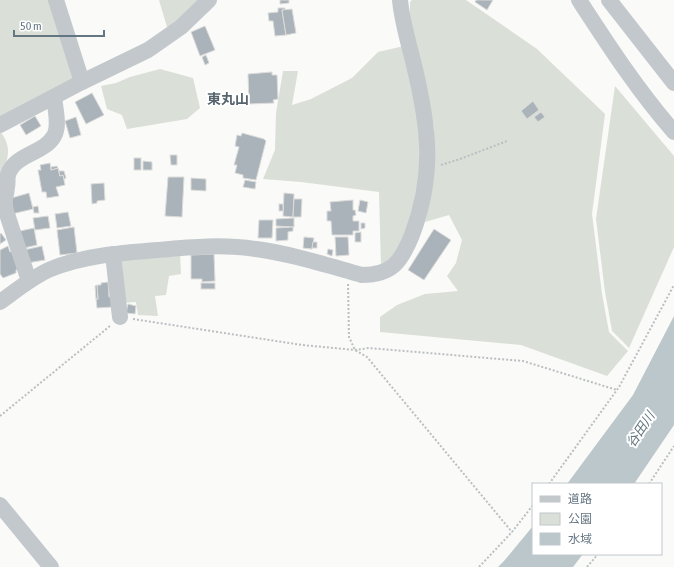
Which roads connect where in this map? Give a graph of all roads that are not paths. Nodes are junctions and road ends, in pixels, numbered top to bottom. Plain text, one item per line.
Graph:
1 (56, 0) edge
2 (209, 0) edge
3 (400, 0) edge
4 (579, 0) edge
5 (609, 0) edge
6 (82, 82) junction
7 (674, 84) edge
8 (54, 97) junction
9 (0, 125) edge
10 (674, 132) edge
11 (114, 254) junction
12 (29, 281) junction
13 (0, 302) edge
14 (120, 317) road end
15 (0, 505) edge
16 (51, 567) edge

1 - 6 street
2 - 6 street
3 - 11 street
4 - 10 street
5 - 7 street
6 - 8 street
8 - 9 street
8 - 12 street
11 - 12 street
11 - 14 street
12 - 13 street
15 - 16 street

